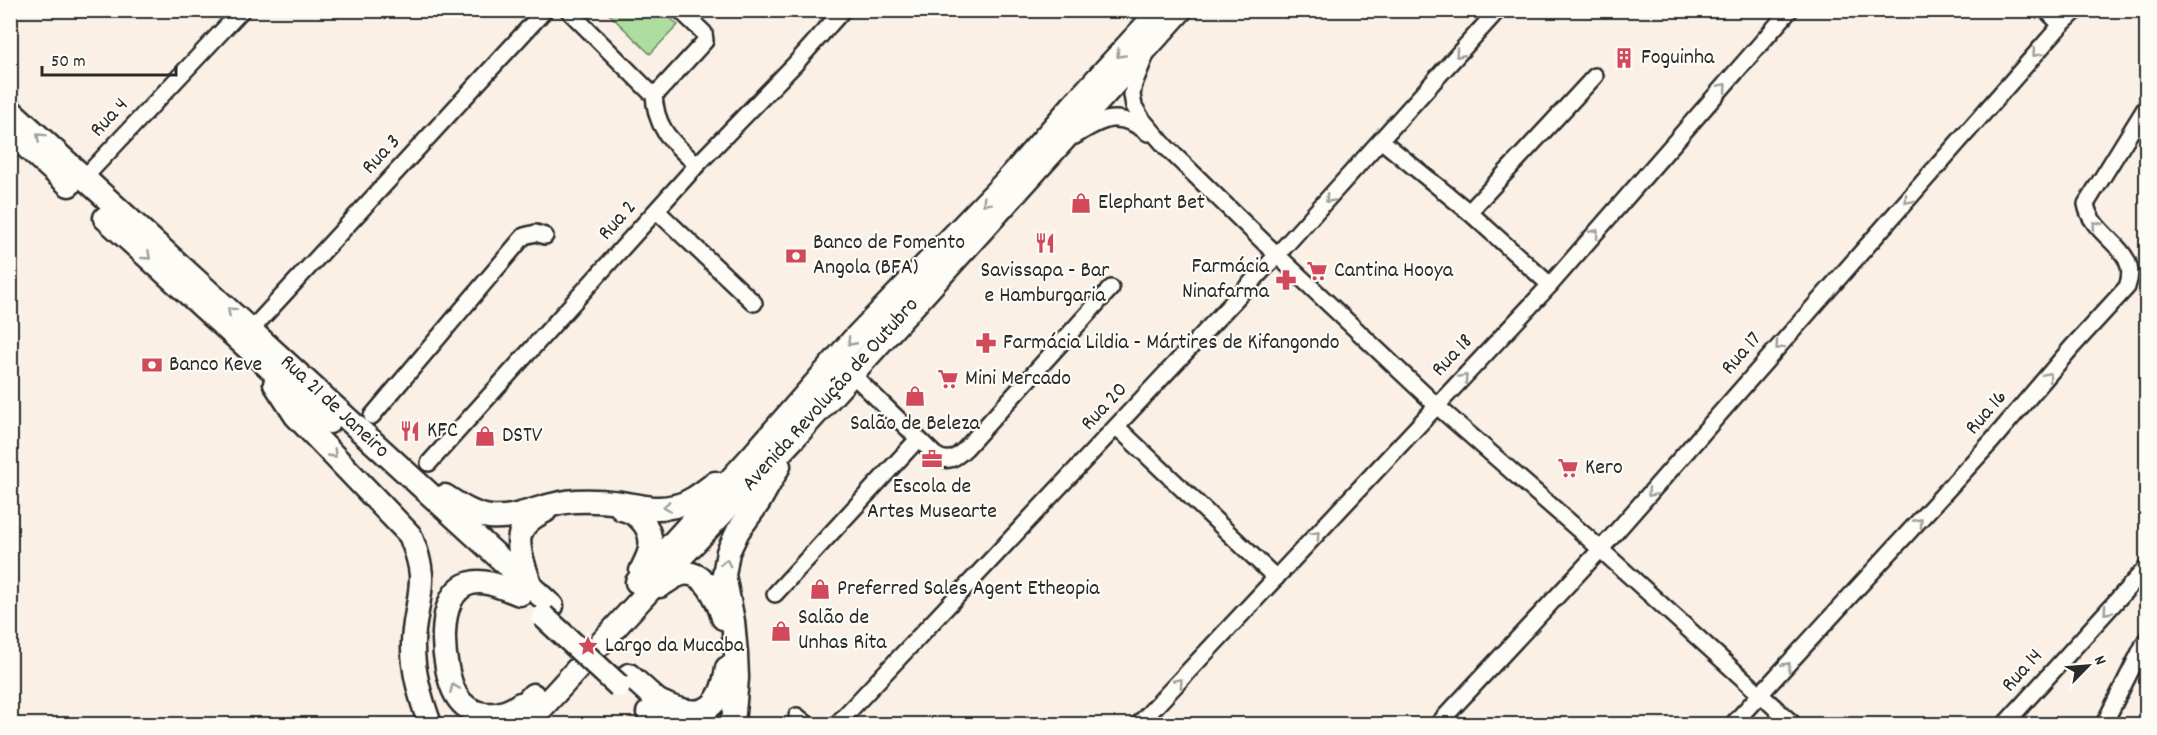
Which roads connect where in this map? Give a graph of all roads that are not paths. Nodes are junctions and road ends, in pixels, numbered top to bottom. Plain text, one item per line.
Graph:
1 (545, 10) edge
2 (568, 10) edge
3 (680, 10) edge
4 (843, 10) edge
5 (1160, 10) edge
6 (1181, 10) edge
7 (1498, 10) edge
8 (1790, 10) edge
9 (2046, 10) edge
10 (2077, 10) edge
11 (240, 11) edge
12 (2061, 25) junction
13 (1150, 44) junction
14 (1595, 76) dead end
15 (654, 93) junction
16 (2146, 106) edge
17 (10, 110) edge
18 (10, 132) edge
19 (1382, 141) junction
20 (1062, 143) junction
21 (1166, 147) junction
22 (697, 165) junction
23 (84, 178) junction
24 (657, 211) junction
25 (1469, 212) junction
26 (545, 236) dead end
27 (1277, 255) junction
28 (1550, 285) junction
29 (1111, 288) dead end
30 (754, 303) dead end
31 (251, 330) junction
32 (260, 360) junction
33 (856, 378) dead end
34 (308, 381) junction
35 (1437, 406) junction
36 (372, 416) dead end
37 (1118, 427) junction
38 (795, 437) junction
39 (918, 439) junction
40 (752, 456) junction
41 (429, 463) dead end
42 (1601, 549) junction
43 (2146, 568) edge
44 (1275, 578) junction
45 (640, 589) junction
46 (525, 590) junction
47 (775, 594) dead end
48 (2146, 640) edge
49 (1761, 694) junction
50 (541, 698) junction
51 (655, 716) edge
52 (429, 724) edge
53 (506, 724) edge
54 (527, 724) edge
55 (535, 724) edge
56 (683, 724) edge
57 (733, 724) edge
58 (837, 724) edge
59 (1139, 724) edge
60 (1438, 724) edge
61 (1733, 724) edge
62 (1793, 724) edge
63 (2005, 724) edge
64 (2104, 724) edge

1 - 31 street, Rua 3
2 - 15 street
3 - 15 street
4 - 22 street, Rua 2
5 -> 40 main road, Avenida Revolução de Outubro
6 - 13 main road, Avenida Revolução de Outubro
7 -> 19 street, Rua 20
28 -> 8 street, Rua 18
9 - 12 street
10 - 12 street, Rua 17
11 - 23 street, Rua 4
12 -> 42 street, Rua 17
13 - 20 main road, Avenida Revolução de Outubro
13 - 21 street
14 - 25 street
15 - 22 street
49 -> 16 street, Rua 16
23 -> 17 main road, Rua 21 de Janeiro
18 -> 32 main road, Rua 21 de Janeiro
19 - 25 street
19 -> 27 street, Rua 20
20 - 21 street
20 - 38 main road, Avenida Revolução de Outubro
21 - 27 street
22 - 24 street, Rua 2
31 -> 23 main road, Rua 21 de Janeiro
24 - 30 street
24 - 41 street, Rua 2
25 - 28 street
26 - 36 street
27 - 35 street
27 - 37 street, Rua 20
35 -> 28 street, Rua 18
29 - 39 street
31 - 34 main road, Rua 21 de Janeiro
32 - 46 main road, Rua 21 de Janeiro
32 -> 52 main road
33 - 39 street
40 -> 34 main road
34 - 46 main road, Rua 21 de Janeiro
35 - 42 street
44 -> 35 street, Rua 18
37 - 44 street
37 - 58 street, Rua 20
38 - 45 main road, Avenida Revolução de Outubro
57 -> 38 main road
39 - 47 street
40 - 45 main road, Avenida Revolução de Outubro
42 - 49 street
42 - 60 street, Rua 17
43 -> 63 street, Rua 14
59 -> 44 street, Rua 18
45 - 46 main road
45 - 50 main road, Avenida Revolução de Outubro
45 - 51 main road
50 -> 46 main road
46 - 51 main road, Rua 21 de Janeiro, bridge
48 - 64 street
49 - 61 street, Rua 16
49 - 62 street
50 - 53 main road, Avenida Revolução de Outubro
50 - 54 main road, Avenida Revolução de Outubro
50 - 55 main road
51 - 56 main road, Rua 21 de Janeiro

